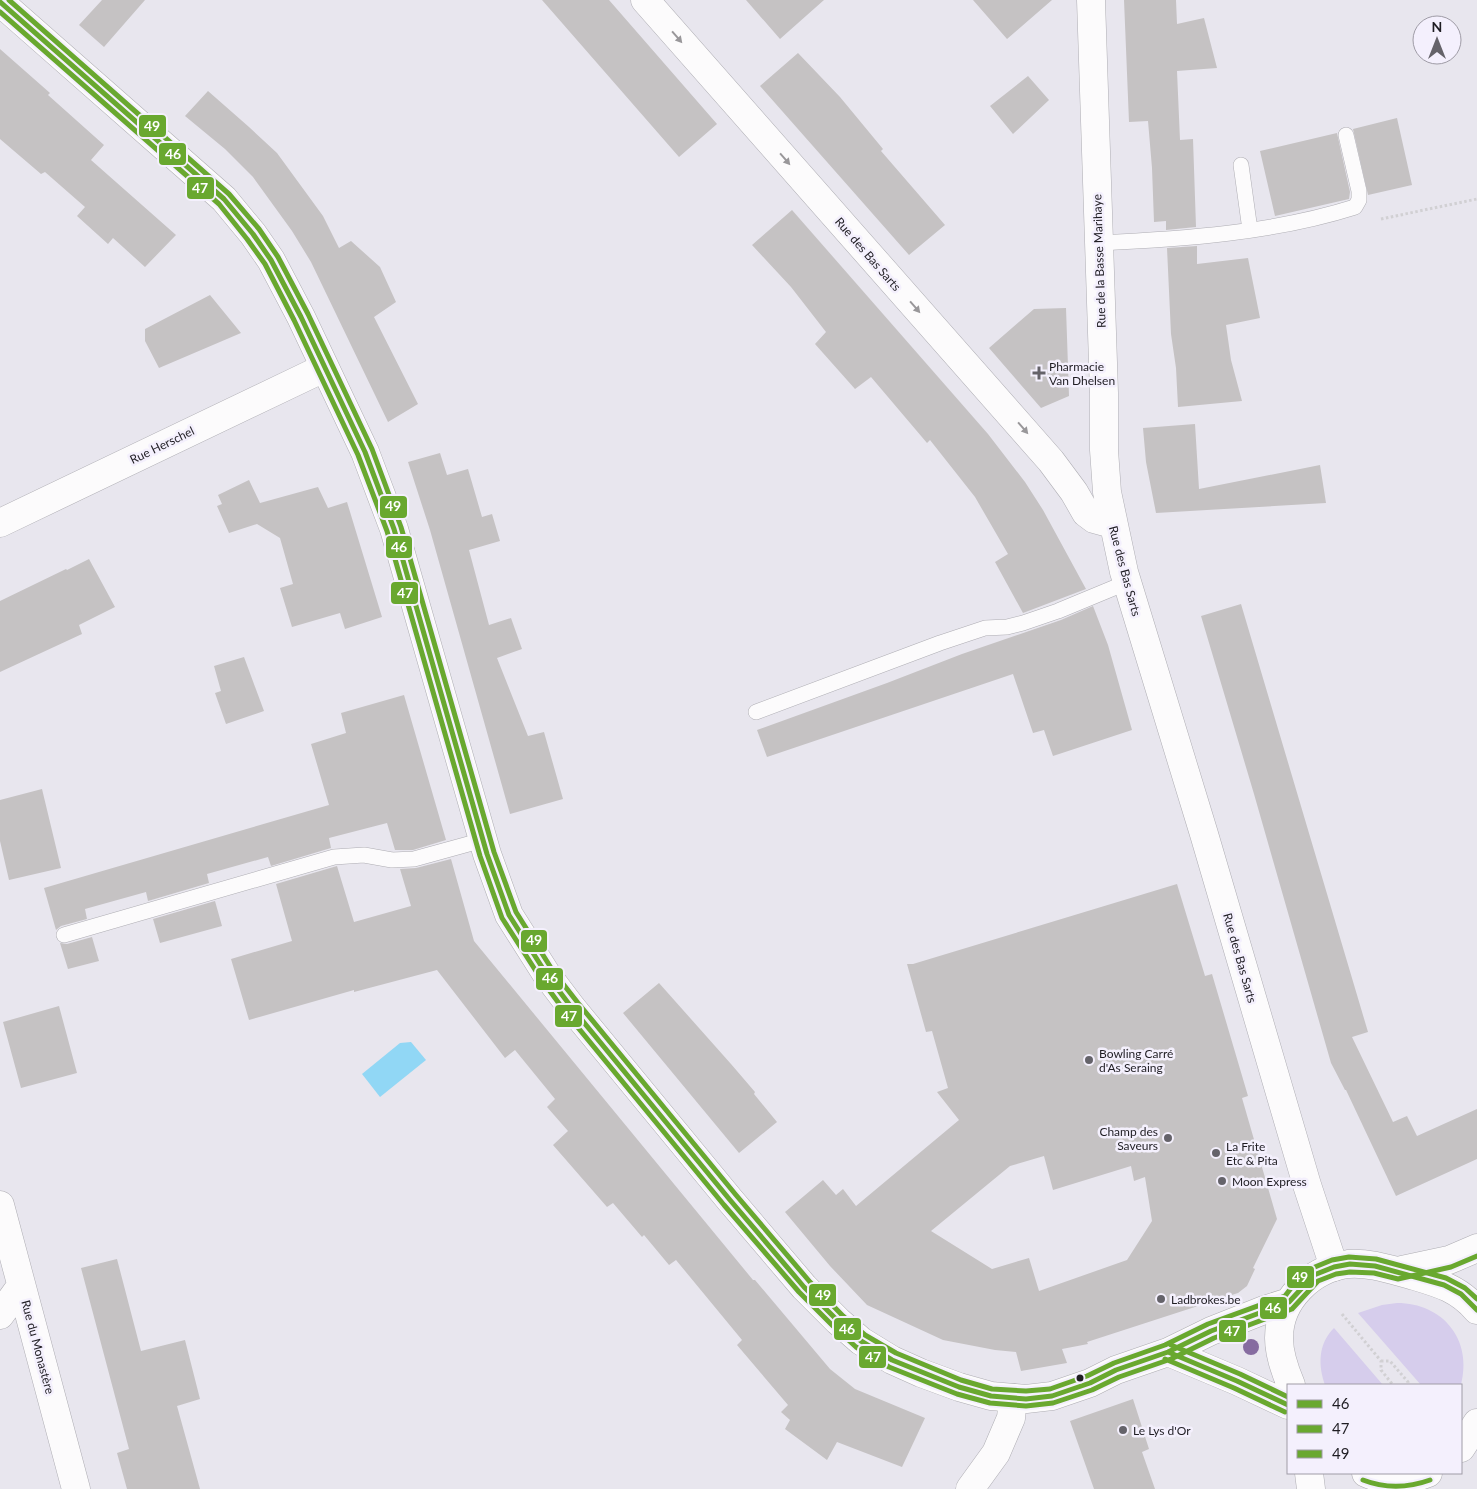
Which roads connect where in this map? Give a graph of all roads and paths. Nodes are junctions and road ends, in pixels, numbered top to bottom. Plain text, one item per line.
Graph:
1 (645, 0) edge
2 (1091, 0) edge
3 (0, 2) edge
4 (1346, 135) dead end
5 (1241, 165) dead end
6 (1250, 230) junction
7 (1098, 243) junction
8 (324, 368) junction
9 (1113, 520) junction
10 (0, 523) edge
11 (1128, 582) junction
12 (756, 712) dead end
13 (483, 840) junction
14 (64, 935) dead end
15 (0, 1205) edge
16 (1477, 1248) edge
17 (1334, 1267) junction
18 (1397, 1272) junction
19 (21, 1286) junction
20 (1289, 1302) junction
21 (1477, 1310) edge
22 (1342, 1314) dead end
23 (0, 1315) edge
24 (1168, 1352) junction
25 (1381, 1361) junction
26 (1291, 1384) edge
27 (1392, 1384) edge
28 (1408, 1384) edge
29 (1013, 1398) junction
30 (1287, 1405) edge
31 (1309, 1474) edge
32 (1370, 1474) edge
33 (1417, 1480) edge
34 (76, 1489) edge
35 (970, 1489) edge
36 (1311, 1489) edge

1 -> 9 street, Rue des Bas Sarts
2 - 7 street, Rue de la Basse Marihaye
3 - 8 street
4 - 6 lane
5 - 6 lane
6 - 7 lane
7 - 9 street, Rue de la Basse Marihaye
8 - 10 street, Rue Herschel
8 - 13 street
9 - 11 street, Rue des Bas Sarts
11 - 12 lane
11 - 17 street, Rue des Bas Sarts
13 - 14 lane
13 - 29 street
15 - 19 street, Rue du Monastère
16 - 18 street
17 - 18 street
17 - 20 street
18 - 21 street
19 - 23 street
19 - 34 street, Rue du Monastère
20 - 24 street
20 - 26 street
22 - 25 path
24 - 29 street
24 - 30 street
25 - 27 path
25 - 28 path
29 - 35 street
31 - 36 street
32 - 33 street

